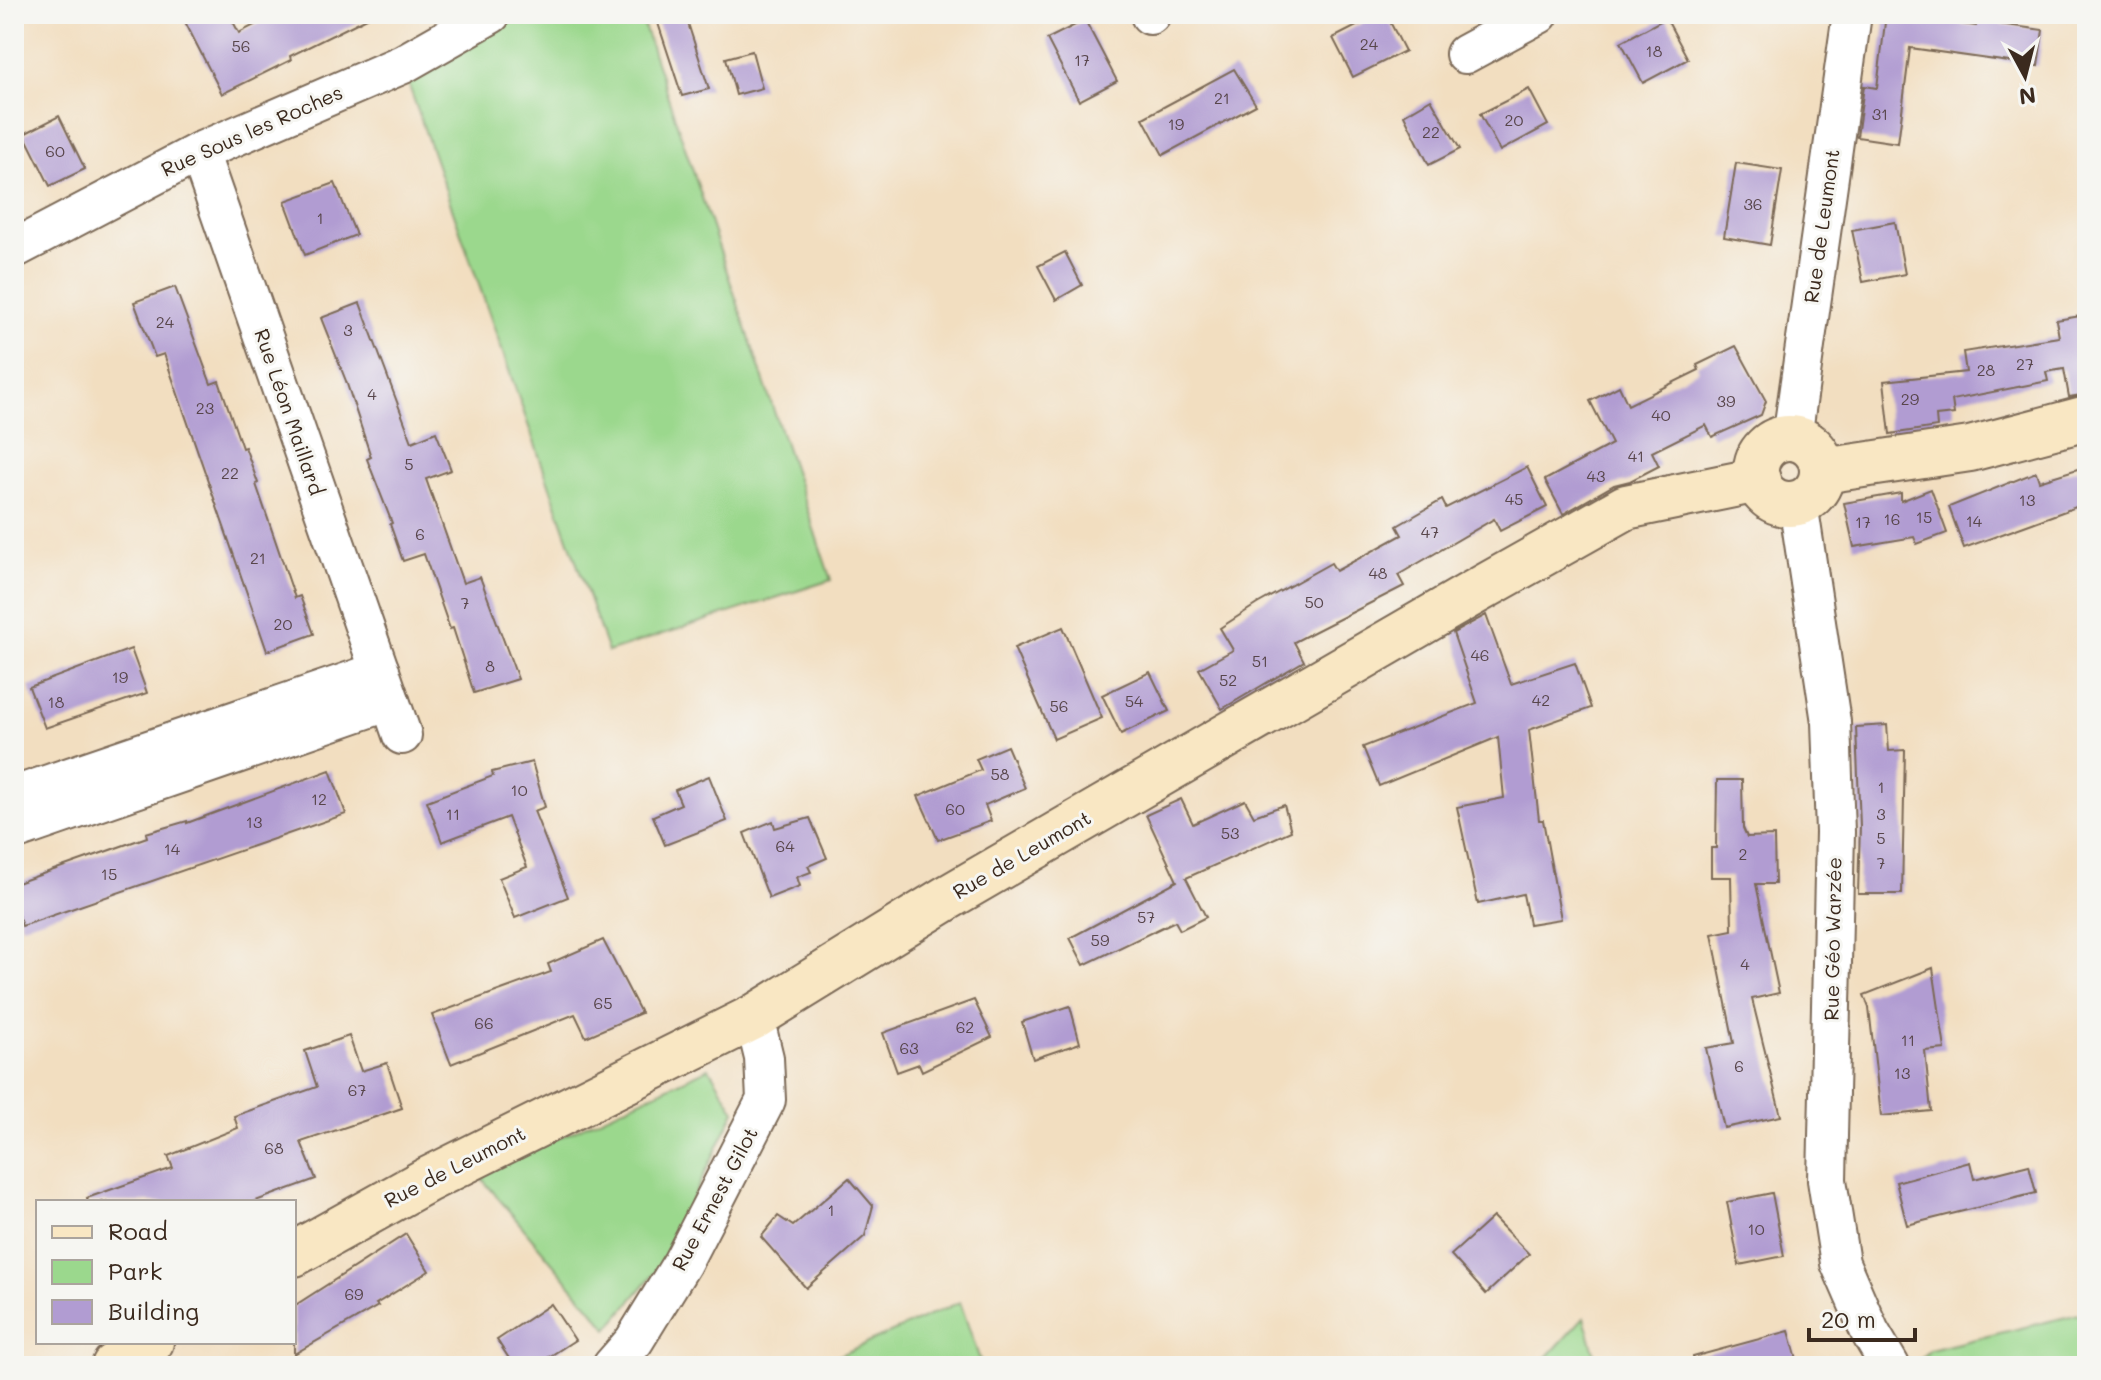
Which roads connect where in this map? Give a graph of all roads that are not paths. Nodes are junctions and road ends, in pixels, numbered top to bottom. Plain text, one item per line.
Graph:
1 (491, 14) edge
2 (1539, 14) edge
3 (1852, 14) edge
4 (1465, 54) dead end
5 (199, 152) junction
6 (14, 249) edge
7 (2087, 418) edge
8 (1792, 438) junction
9 (1758, 480) junction
10 (1810, 487) junction
11 (391, 702) junction
12 (14, 796) edge
13 (14, 831) edge
14 (754, 1017) junction
15 (296, 1253) edge
16 (148, 1344) edge
17 (114, 1366) edge
18 (612, 1366) edge
19 (1890, 1366) edge

1 - 5 street, Rue Sous les Roches
2 - 4 street
3 - 8 street, Rue de Leumont
5 - 6 street, Rue Sous les Roches
5 - 11 street, Rue Léon Maillard
7 - 10 street
8 - 9 street
8 - 10 street
9 - 10 street
9 - 14 street, Rue de Leumont
10 - 19 street, Rue Géo Warzée
11 - 12 street
11 - 13 street
14 - 15 street, Rue de Leumont
14 - 18 street, Rue Ernest Gilot
16 - 17 street

